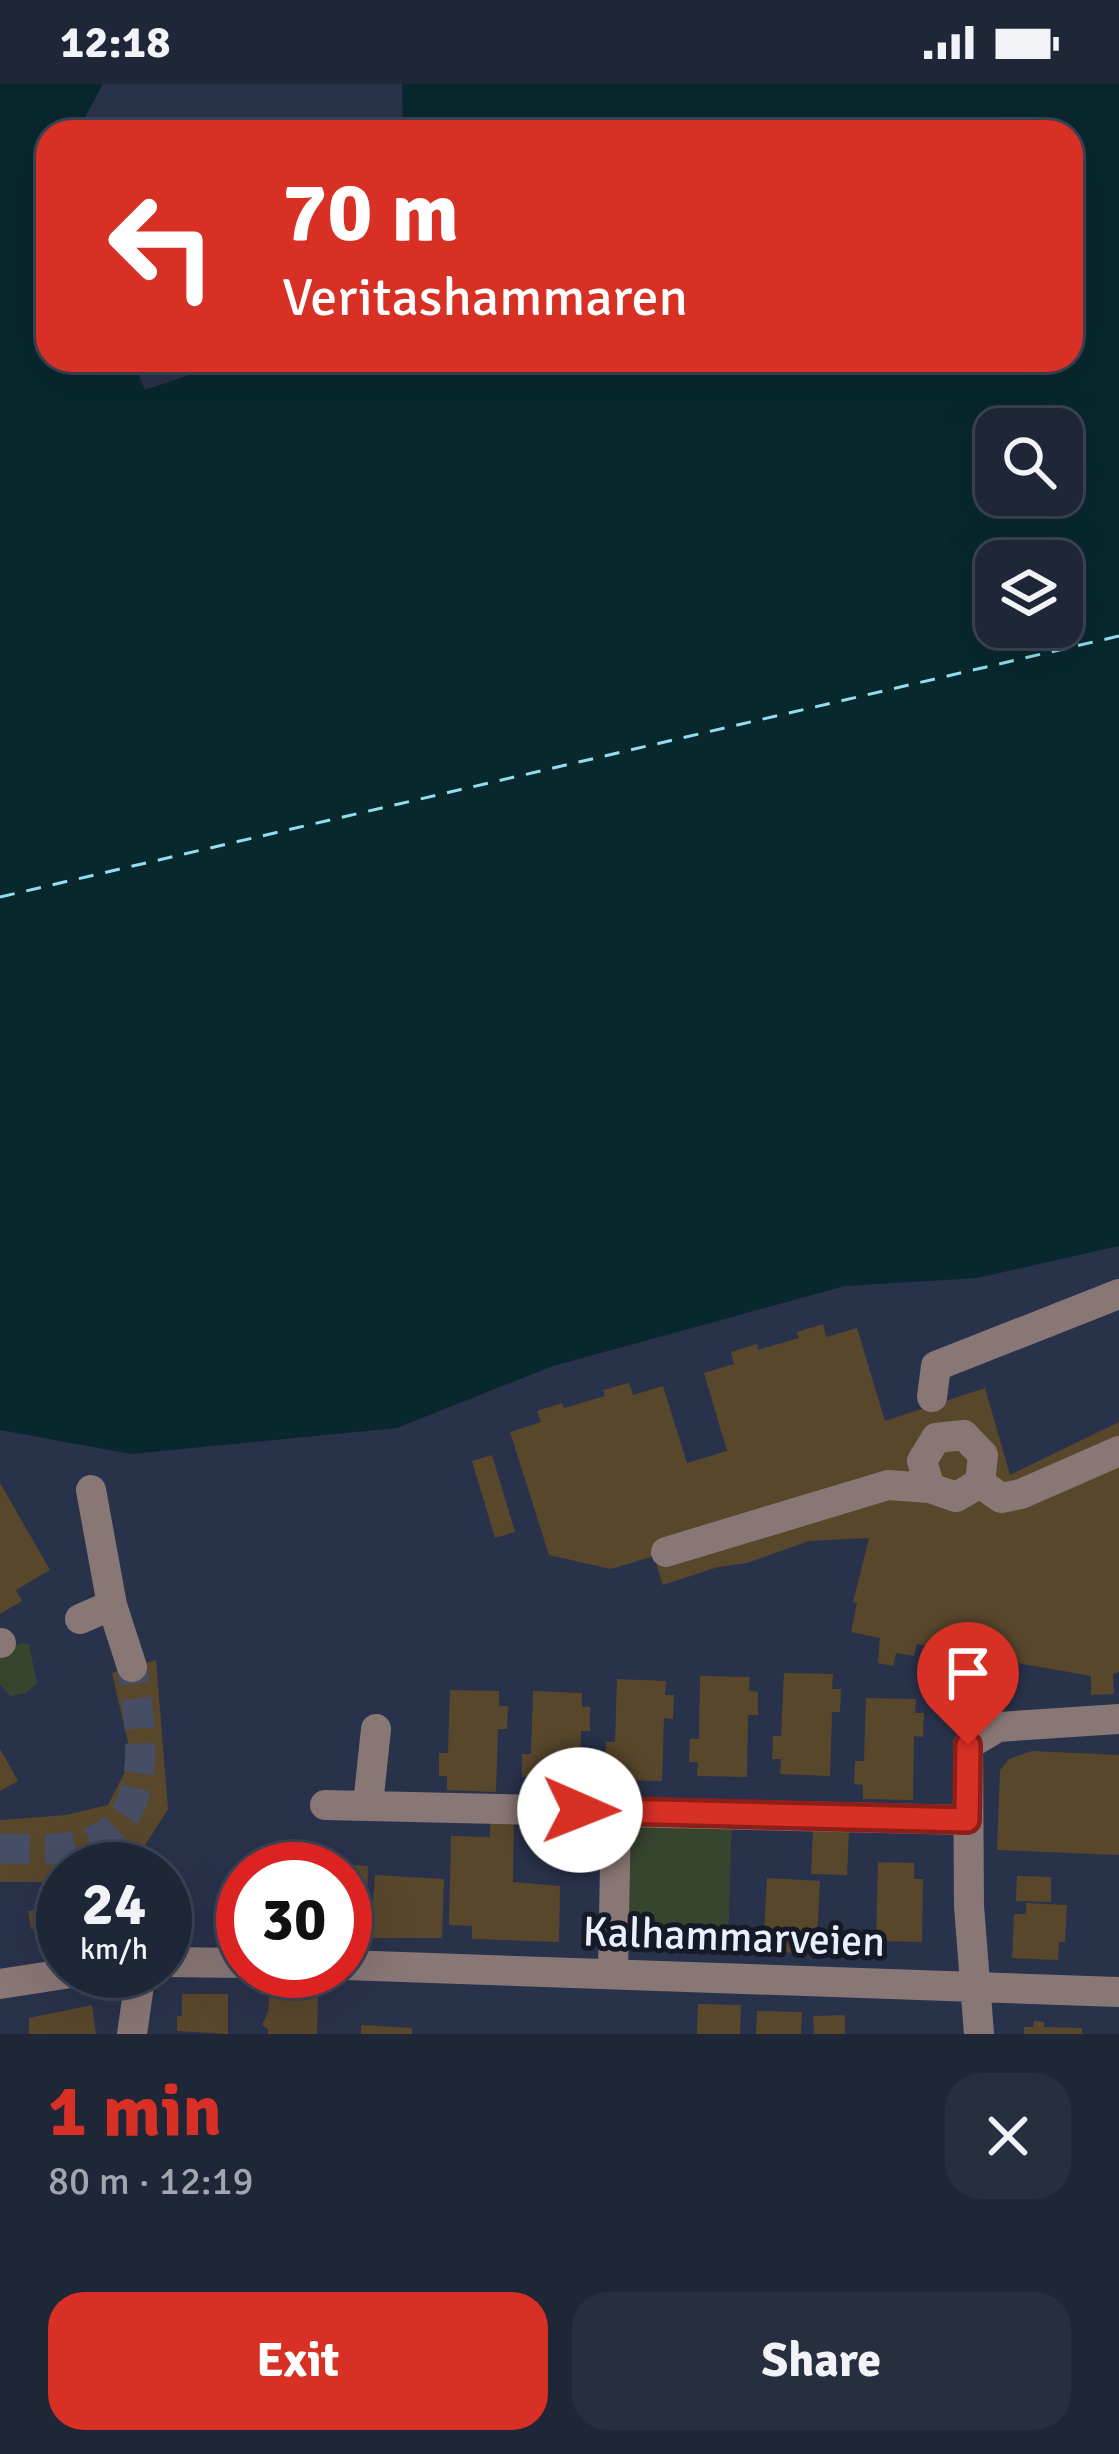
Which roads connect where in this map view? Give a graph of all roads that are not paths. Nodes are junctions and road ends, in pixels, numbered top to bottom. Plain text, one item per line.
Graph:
1 (1119, 1294) edge
2 (932, 1397) dead end
3 (1119, 1451) edge
4 (980, 1483) junction
5 (930, 1488) junction
6 (91, 1490) dead end
7 (666, 1552) dead end
8 (112, 1605) junction
9 (80, 1619) dead end
10 (132, 1667) tunnel mouth
11 (1119, 1719) edge
12 (376, 1729) dead end
13 (325, 1804) dead end
14 (368, 1805) junction
15 (616, 1810) junction
16 (967, 1820) junction
17 (372, 1966) edge
18 (613, 1973) junction
19 (36, 1978) edge
20 (0, 1984) edge
21 (974, 1988) junction
22 (1119, 1992) edge
23 (137, 1998) edge
24 (132, 2034) edge
25 (979, 2034) edge

1 - 2 street
3 - 4 street
4 - 5 street
4 - 5 street
5 - 7 street
6 - 8 street
8 - 9 street
8 - 10 street
11 - 16 street
12 - 14 street
13 - 14 street
14 - 15 street
15 - 16 street
15 - 18 street
16 - 21 street
17 - 18 street, Kalhammarveien
18 - 21 street, Kalhammarveien
19 - 20 street
21 - 22 street, Kalhammarveien
21 - 25 street
23 - 24 street

